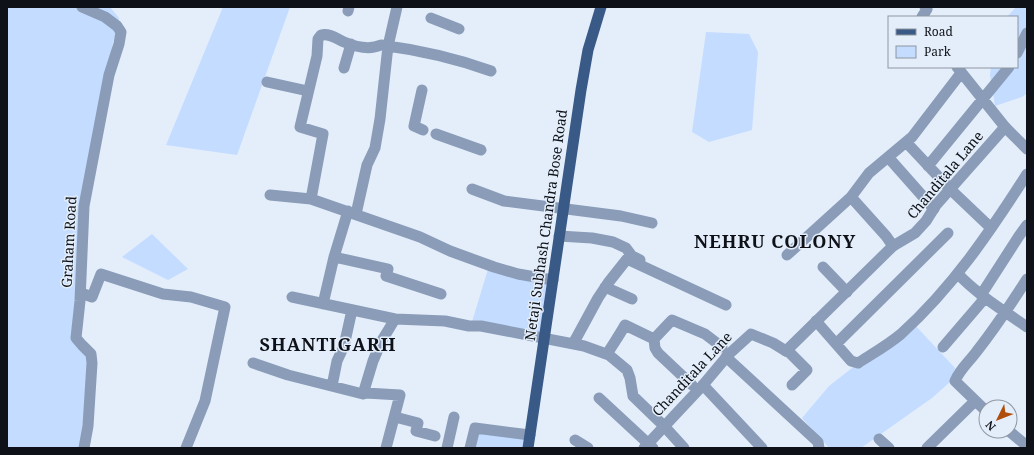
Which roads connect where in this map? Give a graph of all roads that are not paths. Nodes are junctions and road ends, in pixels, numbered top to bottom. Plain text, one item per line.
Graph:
1 (82, 7) edge
2 (397, 7) edge
3 (601, 7) edge
4 (431, 18) dead end
5 (460, 29) dead end
6 (1027, 33) edge
7 (351, 44) junction
8 (388, 46) junction
9 (1018, 51) edge
10 (344, 68) dead end
11 (1008, 68) edge
12 (959, 70) edge
13 (491, 71) dead end
14 (267, 82) dead end
15 (422, 90) dead end
16 (308, 92) junction
17 (983, 100) junction
18 (1005, 127) junction
19 (423, 130) dead end
20 (436, 134) dead end
21 (906, 142) junction
22 (1027, 149) edge
23 (481, 150) dead end
24 (888, 157) junction
25 (928, 166) junction
26 (1027, 174) edge
27 (472, 189) dead end
28 (950, 189) junction
29 (270, 195) dead end
30 (851, 197) junction
31 (311, 199) junction
32 (563, 209) junction
33 (934, 209) junction
34 (352, 213) junction
35 (652, 224) dead end
36 (1027, 225) edge
37 (991, 228) junction
38 (948, 233) dead end
39 (559, 236) junction
40 (893, 246) junction
41 (787, 255) dead end
42 (334, 257) junction
43 (823, 267) dead end
44 (958, 274) junction
45 (1027, 279) edge
46 (553, 280) junction
47 (605, 287) junction
48 (846, 292) junction
49 (80, 293) junction
50 (441, 294) dead end
51 (292, 297) dead end
52 (983, 297) junction
53 (632, 299) dead end
54 (323, 304) junction
55 (352, 310) junction
56 (1006, 313) junction
57 (396, 318) junction
58 (816, 321) junction
59 (1027, 327) edge
60 (544, 339) junction
61 (654, 339) junction
62 (573, 344) junction
63 (836, 344) junction
64 (943, 347) dead end
65 (786, 351) junction
66 (724, 352) junction
67 (609, 356) junction
68 (253, 363) dead end
69 (698, 385) junction
70 (792, 385) dead end
71 (332, 386) junction
72 (363, 394) junction
73 (599, 398) dead end
74 (975, 401) junction
75 (978, 404) edge
76 (395, 417) junction
77 (454, 417) dead end
78 (664, 426) junction
79 (530, 435) junction
80 (434, 436) dead end
81 (1018, 438) edge
82 (879, 439) dead end
83 (575, 440) dead end
84 (648, 446) edge
85 (1027, 446) edge
86 (389, 447) edge
87 (84, 448) edge
88 (186, 448) edge
89 (447, 448) edge
90 (470, 448) edge
91 (528, 448) edge
92 (588, 448) edge
93 (684, 448) edge
94 (762, 448) edge
95 (819, 448) edge
96 (889, 448) edge
97 (927, 448) edge

1 - 49 street, Graham Road
2 - 8 street
3 - 32 main road, Netaji Subhash Chandra Bose Road
4 - 5 street
6 - 9 street
7 - 8 street
7 - 10 street
7 - 16 street
8 - 13 street
8 - 34 street
11 - 17 street
12 - 17 street
12 - 21 street
14 - 16 street
15 - 19 street
16 - 31 street
17 - 18 street
17 - 25 street
18 - 22 street
18 - 28 street, Chanditala Lane
20 - 23 street
21 - 24 street
21 - 25 street
24 - 30 street
24 - 33 street
25 - 28 street
26 - 37 street
27 - 32 street
28 - 33 street, Chanditala Lane
28 - 37 street
29 - 31 street
30 - 40 street
30 - 41 street
31 - 34 street
32 - 35 street
32 - 39 main road, Netaji Subhash Chandra Bose Road
33 - 40 street, Chanditala Lane
34 - 42 street
34 - 46 street
36 - 52 street
37 - 44 street
38 - 63 street
39 - 46 main road, Netaji Subhash Chandra Bose Road
39 - 47 street
40 - 48 street, Chanditala Lane
42 - 50 street
42 - 54 street
43 - 48 street
44 - 52 street
44 - 63 street
45 - 56 street
46 - 60 main road, Netaji Subhash Chandra Bose Road
47 - 53 street
47 - 62 street
48 - 58 street, Chanditala Lane
49 - 87 street, Graham Road
49 - 88 street
51 - 54 street
52 - 56 street
52 - 64 street
54 - 55 street
55 - 57 street
55 - 71 street
56 - 59 street
56 - 74 street
57 - 60 street
57 - 72 street
58 - 63 street
58 - 65 street, Chanditala Lane
60 - 62 street
60 - 79 main road, Netaji Subhash Chandra Bose Road
61 - 66 street
61 - 67 street
61 - 69 street
62 - 67 street
65 - 66 street, Chanditala Lane
65 - 70 street
66 - 69 street, Chanditala Lane
66 - 95 street
67 - 78 street
68 - 71 street
69 - 78 street, Chanditala Lane
69 - 94 street
71 - 72 street
72 - 76 street
73 - 84 street
74 - 75 street
74 - 97 street
76 - 80 street
76 - 86 street
77 - 89 street
78 - 84 street, Chanditala Lane
78 - 93 street
79 - 90 street
79 - 91 main road, Netaji Subhash Chandra Bose Road
81 - 85 street
82 - 96 street
83 - 92 street

